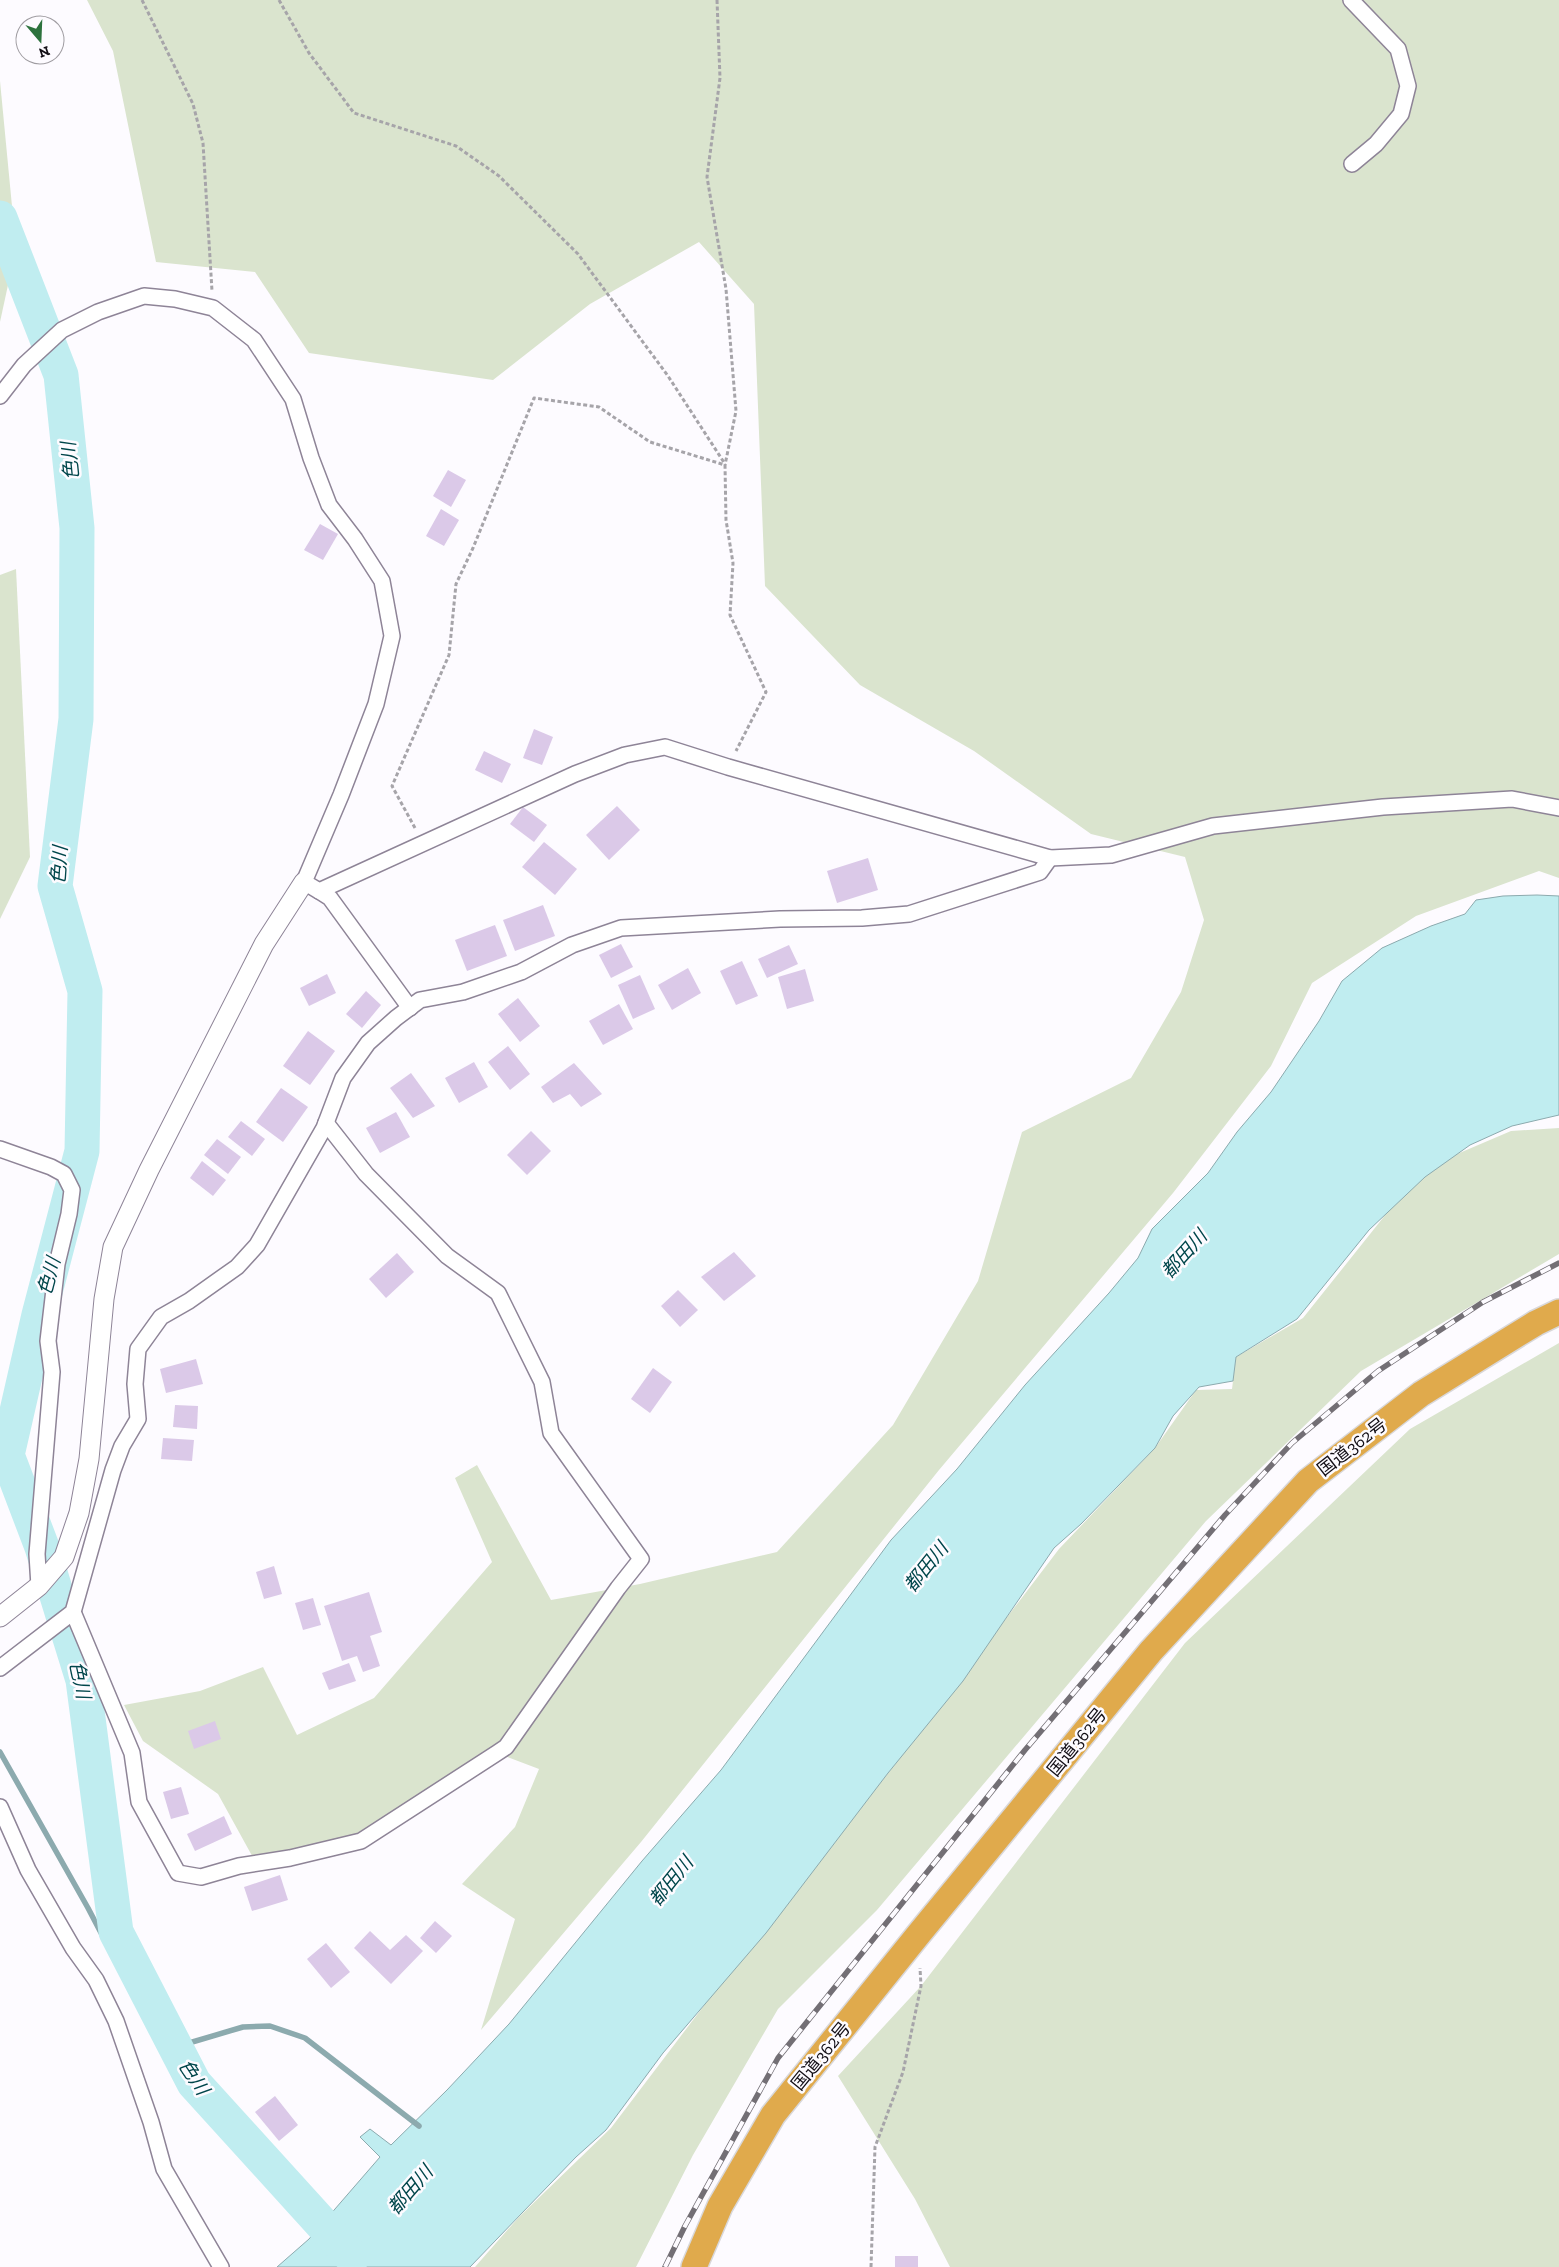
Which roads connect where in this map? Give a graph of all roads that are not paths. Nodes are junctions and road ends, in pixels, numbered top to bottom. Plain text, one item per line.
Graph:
1 (1351, 0) edge
2 (1352, 164) dead end
3 (0, 396) edge
4 (1559, 808) edge
5 (1050, 858) junction
6 (311, 886) junction
7 (410, 1008) junction
8 (326, 1123) junction
9 (0, 1149) edge
10 (1559, 1312) edge
11 (39, 1586) junction
12 (73, 1612) junction
13 (0, 1617) edge
14 (0, 1668) edge
15 (0, 1807) edge
16 (221, 2267) edge
17 (694, 2267) edge

1 - 2 street
3 - 6 street
4 - 5 street
5 - 6 street
5 - 7 street
6 - 7 street
6 - 11 street
7 - 8 street
8 - 12 street
8 - 12 street
9 - 11 street
10 - 17 highway, 国道362号
11 - 13 street
12 - 14 street
15 - 16 street

